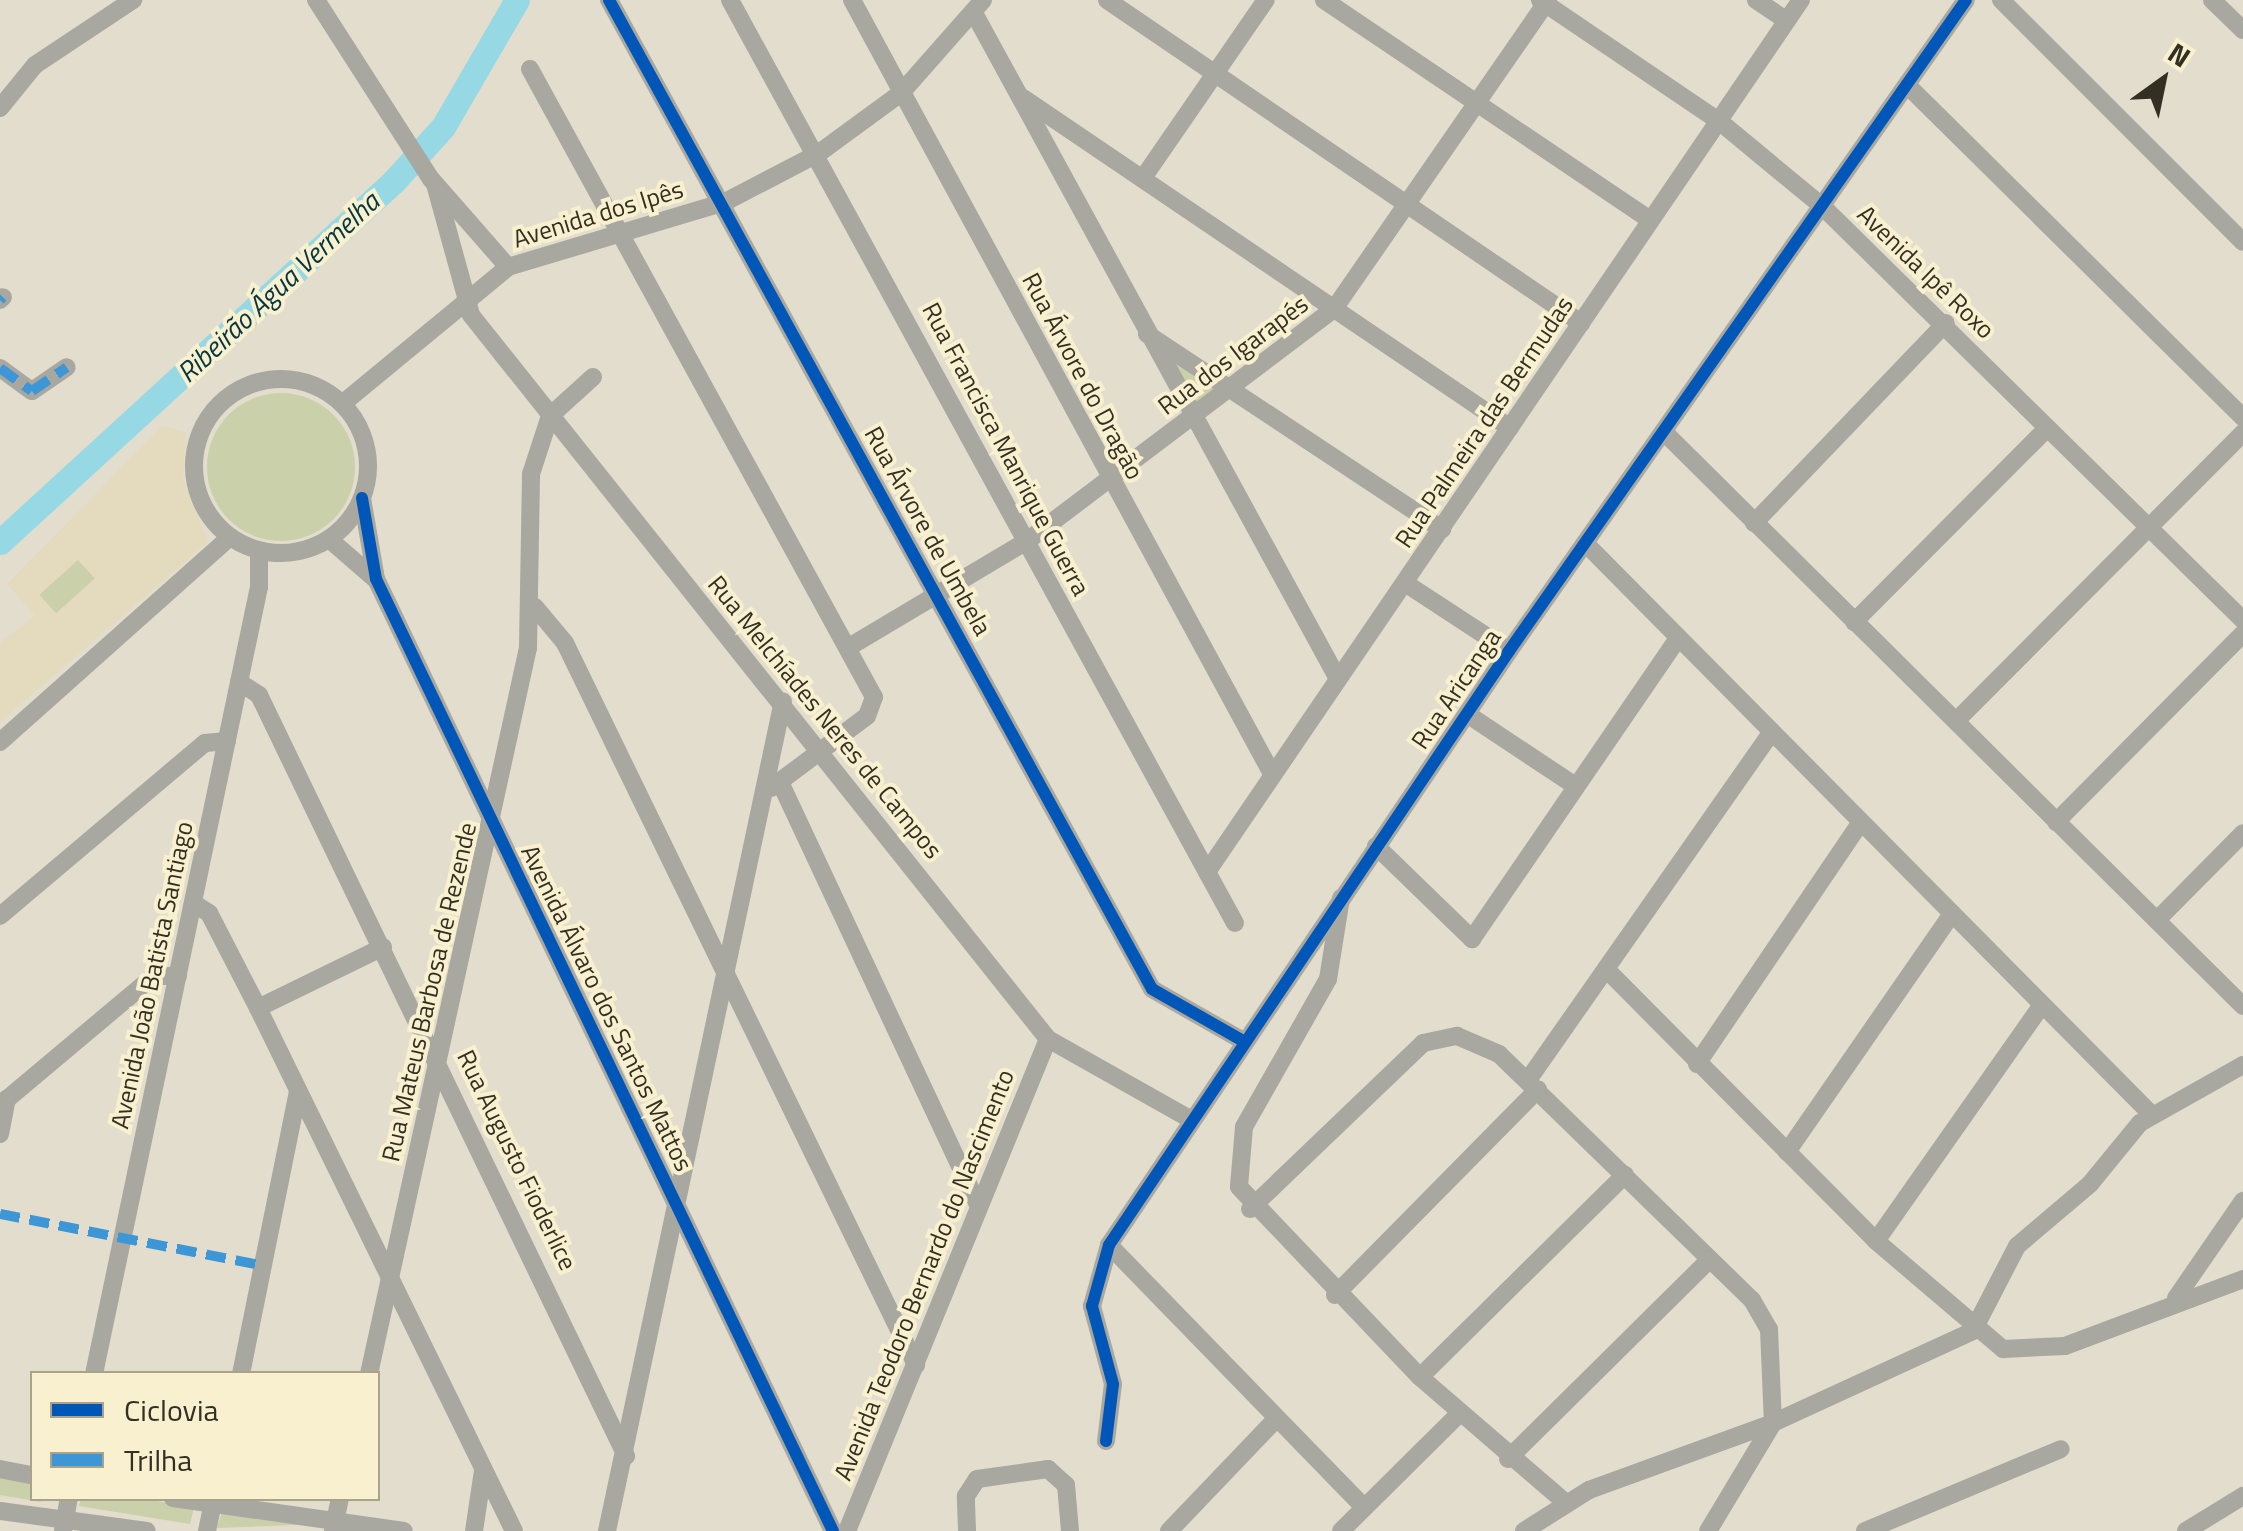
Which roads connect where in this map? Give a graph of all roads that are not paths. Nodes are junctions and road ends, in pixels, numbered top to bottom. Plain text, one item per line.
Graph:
1 (133, 0) edge
2 (316, 0) edge
3 (608, 0) edge
4 (730, 0) edge
5 (852, 0) edge
6 (1107, 0) edge
7 (1266, 0) edge
8 (1324, 0) edge
9 (1756, 0) edge
10 (1801, 0) edge
11 (1966, 0) edge
12 (2001, 0) edge
13 (2212, 0) edge
14 (1544, 1) edge
15 (978, 6) edge
16 (1786, 22) junction
17 (2243, 30) edge
18 (530, 69) dead end
19 (1214, 72) junction
20 (1908, 87) junction
21 (901, 93) junction
22 (1018, 94) junction
23 (1475, 104) junction
24 (0, 108) edge
25 (1719, 120) junction
26 (819, 153) junction
27 (1143, 178) junction
28 (433, 182) junction
29 (724, 202) junction
30 (1408, 204) junction
31 (1824, 208) junction
32 (444, 210) junction
33 (1650, 220) junction
34 (615, 234) junction
35 (2243, 242) edge
36 (508, 268) junction
37 (487, 279) junction
38 (463, 298) junction
39 (1334, 309) junction
40 (1581, 323) junction
41 (1946, 323) junction
42 (1141, 330) junction
43 (66, 367) dead end
44 (0, 368) edge
45 (593, 377) dead end
46 (1232, 392) junction
47 (342, 404) junction
48 (550, 416) junction
49 (2243, 418) edge
50 (1189, 420) junction
51 (1510, 428) junction
52 (2047, 428) junction
53 (2243, 433) edge
54 (1668, 435) junction
55 (1109, 477) junction
56 (362, 498) junction
57 (1754, 523) junction
58 (2148, 527) junction
59 (1442, 530) junction
60 (230, 537) junction
61 (330, 539) junction
62 (1027, 542) junction
63 (1585, 543) junction
64 (259, 551) junction
65 (289, 553) junction
66 (376, 579) junction
67 (1405, 583) junction
68 (259, 587) junction
69 (938, 596) junction
70 (535, 607) junction
71 (2243, 620) edge
72 (1854, 622) junction
73 (2243, 634) edge
74 (1678, 638) junction
75 (849, 647) junction
76 (1510, 651) junction
77 (1338, 679) junction
78 (239, 682) junction
79 (782, 701) junction
80 (1467, 714) junction
81 (1956, 722) junction
82 (1772, 732) junction
83 (227, 741) junction
84 (0, 742) edge
85 (821, 753) junction
86 (1272, 774) junction
87 (776, 785) junction
88 (1574, 785) junction
89 (1861, 822) junction
90 (2056, 822) junction
91 (494, 828) junction
92 (2243, 832) edge
93 (1376, 846) junction
94 (1206, 872) junction
95 (1342, 896) junction
96 (193, 903) junction
97 (1952, 914) junction
98 (0, 916) edge
99 (2157, 920) junction
100 (1235, 924) dead end
101 (382, 948) junction
102 (1606, 969) junction
103 (178, 976) junction
104 (730, 980) junction
105 (2042, 1005) junction
106 (2243, 1006) edge
107 (258, 1008) junction
108 (1048, 1038) junction
109 (1243, 1041) junction
110 (440, 1058) junction
111 (1697, 1064) junction
112 (2243, 1064) edge
113 (1533, 1084) junction
114 (298, 1091) junction
115 (4, 1102) edge
116 (2151, 1114) junction
117 (1190, 1119) junction
118 (0, 1134) edge
119 (322, 1134) junction
120 (288, 1152) junction
121 (1787, 1152) junction
122 (1625, 1174) junction
123 (2243, 1200) edge
124 (678, 1205) junction
125 (979, 1206) junction
126 (1250, 1209) junction
127 (402, 1224) junction
128 (369, 1228) junction
129 (1876, 1241) junction
130 (1109, 1245) junction
131 (1710, 1259) junction
132 (391, 1275) junction
133 (2243, 1278) edge
134 (1335, 1295) junction
135 (2176, 1298) junction
136 (380, 1325) junction
137 (416, 1327) junction
138 (1974, 1331) junction
139 (916, 1365) junction
140 (95, 1371) edge
141 (243, 1371) edge
142 (370, 1371) edge
143 (1420, 1377) junction
144 (1459, 1414) junction
145 (1276, 1419) junction
146 (1772, 1422) junction
147 (1106, 1440) dead end
148 (2061, 1449) dead end
149 (626, 1456) junction
150 (1508, 1459) junction
151 (0, 1470) edge
152 (484, 1471) junction
153 (30, 1475) edge
154 (2243, 1496) edge
155 (69, 1501) edge
156 (339, 1501) edge
157 (214, 1502) edge
158 (1565, 1502) junction
159 (1364, 1507) junction
160 (0, 1511) edge
161 (64, 1526) edge
162 (334, 1526) edge
163 (147, 1531) edge
164 (208, 1531) edge
165 (404, 1531) edge
166 (474, 1531) edge
167 (514, 1531) edge
168 (607, 1531) edge
169 (833, 1531) edge
170 (847, 1531) edge
171 (967, 1531) edge
172 (1070, 1531) edge
173 (1169, 1531) edge
174 (1341, 1531) edge
175 (1524, 1531) edge
176 (1708, 1531) edge
177 (1865, 1531) edge
178 (2186, 1531) edge

1 - 24 street
2 - 28 street
3 - 29 street, Rua Árvore de Umbela
4 - 26 street, Rua Francisca Manrique Guerra
5 - 21 street, Rua Árvore do Dragão
6 - 19 street
7 - 19 street
8 - 23 street
9 - 16 street
10 - 16 street, Rua Palmeira das Bermudas
11 - 20 street, Rua Aricanga
12 - 35 street
13 - 17 street
14 - 23 street, Rua dos Igarapés
14 - 25 street, Avenida Ipê Roxo
15 - 21 street, Avenida dos Ipês
15 - 22 street
16 - 25 street, Rua Palmeira das Bermudas
18 - 34 street
19 - 27 street
19 - 30 street
20 - 31 street, Rua Aricanga
20 - 49 street
21 - 26 street, Avenida dos Ipês
21 - 55 street, Rua Árvore do Dragão
22 - 27 street
22 - 42 street
23 - 30 street, Rua dos Igarapés
23 - 33 street
25 - 31 street, Avenida Ipê Roxo
25 - 33 street, Rua Palmeira das Bermudas
26 - 29 street, Avenida dos Ipês
26 - 62 street, Rua Francisca Manrique Guerra
27 - 39 street
28 - 32 street
28 - 36 street
29 - 34 street, Avenida dos Ipês
29 - 69 street, Rua Árvore de Umbela
30 - 39 street, Rua dos Igarapés
30 - 40 street
31 - 41 street, Avenida Ipê Roxo
31 - 54 street, Rua Aricanga
32 - 37 street
32 - 38 street
33 - 40 street, Rua Palmeira das Bermudas
34 - 36 street, Avenida dos Ipês
34 - 75 street
36 - 37 street, Avenida dos Ipês
37 - 38 street, Avenida dos Ipês
38 - 47 street, Avenida dos Ipês
38 - 48 street, Rua Melchíades Neres de Campos
39 - 46 street, Rua dos Igarapés
39 - 51 street
40 - 51 street, Rua Palmeira das Bermudas
41 - 52 street, Avenida Ipê Roxo
41 - 57 street
42 - 46 street
42 - 50 street
43 - 44 street
45 - 48 street
46 - 50 street, Rua dos Igarapés
46 - 59 street
47 - 56 street
47 - 60 street
48 - 70 street, Rua Mateus Barbosa de Rezende
48 - 79 street, Rua Melchíades Neres de Campos
50 - 55 street, Rua dos Igarapés
50 - 77 street
51 - 59 street, Rua Palmeira das Bermudas
52 - 58 street, Avenida Ipê Roxo
52 - 72 street
53 - 58 street
54 - 57 street
54 - 63 street, Rua Aricanga
55 - 62 street, Rua dos Igarapés
55 - 86 street, Rua Árvore do Dragão
56 - 61 street
56 - 66 street, Avenida Álvaro dos Santos Mattos
57 - 72 street
58 - 71 street, Avenida Ipê Roxo
58 - 81 street
59 - 67 street, Rua Palmeira das Bermudas
60 - 64 street
60 - 84 street
61 - 65 street
61 - 66 street, Avenida Álvaro dos Santos Mattos
62 - 69 street, Rua dos Igarapés
62 - 94 street, Rua Francisca Manrique Guerra
63 - 74 street
63 - 76 street, Rua Aricanga
64 - 65 street
64 - 68 street, Avenida João Batista Santiago
65 - 68 street, Avenida João Batista Santiago
66 - 91 street, Avenida Álvaro dos Santos Mattos
67 - 76 street
67 - 77 street, Rua Palmeira das Bermudas
68 - 78 street, Avenida João Batista Santiago
69 - 75 street, Rua dos Igarapés
69 - 109 street, Rua Árvore de Umbela
70 - 91 street, Rua Mateus Barbosa de Rezende
70 - 104 street
72 - 81 street
73 - 90 street
74 - 82 street
74 - 88 street
75 - 85 street
76 - 80 street, Rua Aricanga
77 - 86 street, Rua Palmeira das Bermudas
78 - 83 street, Avenida João Batista Santiago
78 - 101 street, Rua Augusto Fioderlice
79 - 85 street, Rua Melchíades Neres de Campos
79 - 87 street
80 - 88 street
80 - 93 street, Rua Aricanga
81 - 90 street
82 - 89 street
82 - 102 street
83 - 96 street, Avenida João Batista Santiago
83 - 98 street
85 - 87 street
85 - 108 street, Rua Melchíades Neres de Campos
86 - 94 street, Rua Palmeira das Bermudas
87 - 104 street
87 - 125 street
88 - 93 street
89 - 97 street
89 - 111 street
90 - 99 street
91 - 110 street, Rua Mateus Barbosa de Rezende
91 - 124 street, Avenida Álvaro dos Santos Mattos
92 - 99 street
93 - 95 street, Rua Aricanga
94 - 100 street, Rua Francisca Manrique Guerra
95 - 109 street, Rua Aricanga
95 - 126 street
96 - 103 street, Avenida João Batista Santiago
96 - 107 street
97 - 105 street
97 - 121 street
99 - 106 street
101 - 107 street
101 - 110 street, Rua Augusto Fioderlice
102 - 111 street
102 - 113 street
103 - 115 street
103 - 140 street, Avenida João Batista Santiago
104 - 124 street
104 - 139 street
105 - 116 street
105 - 129 street
107 - 114 street
108 - 117 street, Rua Melchíades Neres de Campos
108 - 125 street, Avenida Teodoro Bernardo do Nascimento
109 - 117 street, Rua Aricanga
110 - 127 street, Rua Mateus Barbosa de Rezende
110 - 149 street, Rua Augusto Fioderlice
111 - 121 street
112 - 116 street
113 - 122 street
113 - 126 street
113 - 134 street
114 - 119 street
114 - 120 street
115 - 118 street
116 - 138 street
117 - 130 street, Rua Aricanga
119 - 120 street
119 - 128 street
120 - 141 street
121 - 129 street
122 - 131 street
122 - 143 street
123 - 135 street
124 - 149 street
124 - 169 street, Avenida Álvaro dos Santos Mattos
125 - 139 street, Avenida Teodoro Bernardo do Nascimento
126 - 134 street
127 - 128 street
127 - 132 street, Rua Mateus Barbosa de Rezende
128 - 132 street
129 - 138 street
130 - 145 street
130 - 147 street, Rua Aricanga
131 - 146 street
131 - 150 street
132 - 136 street, Rua Mateus Barbosa de Rezende
132 - 137 street
133 - 135 street
134 - 143 street
135 - 138 street
136 - 137 street
136 - 142 street, Rua Mateus Barbosa de Rezende
137 - 152 street
138 - 146 street
139 - 170 street, Avenida Teodoro Bernardo do Nascimento
143 - 144 street
144 - 150 street
144 - 159 street
145 - 159 street
145 - 173 street
146 - 158 street
146 - 176 street
148 - 177 street
149 - 168 street
150 - 158 street
151 - 153 street
152 - 166 street
152 - 167 street
154 - 178 street
155 - 161 street
156 - 162 street
157 - 162 street
157 - 164 street
158 - 175 street
159 - 174 street
160 - 161 street
161 - 163 street
162 - 165 street
171 - 172 street

